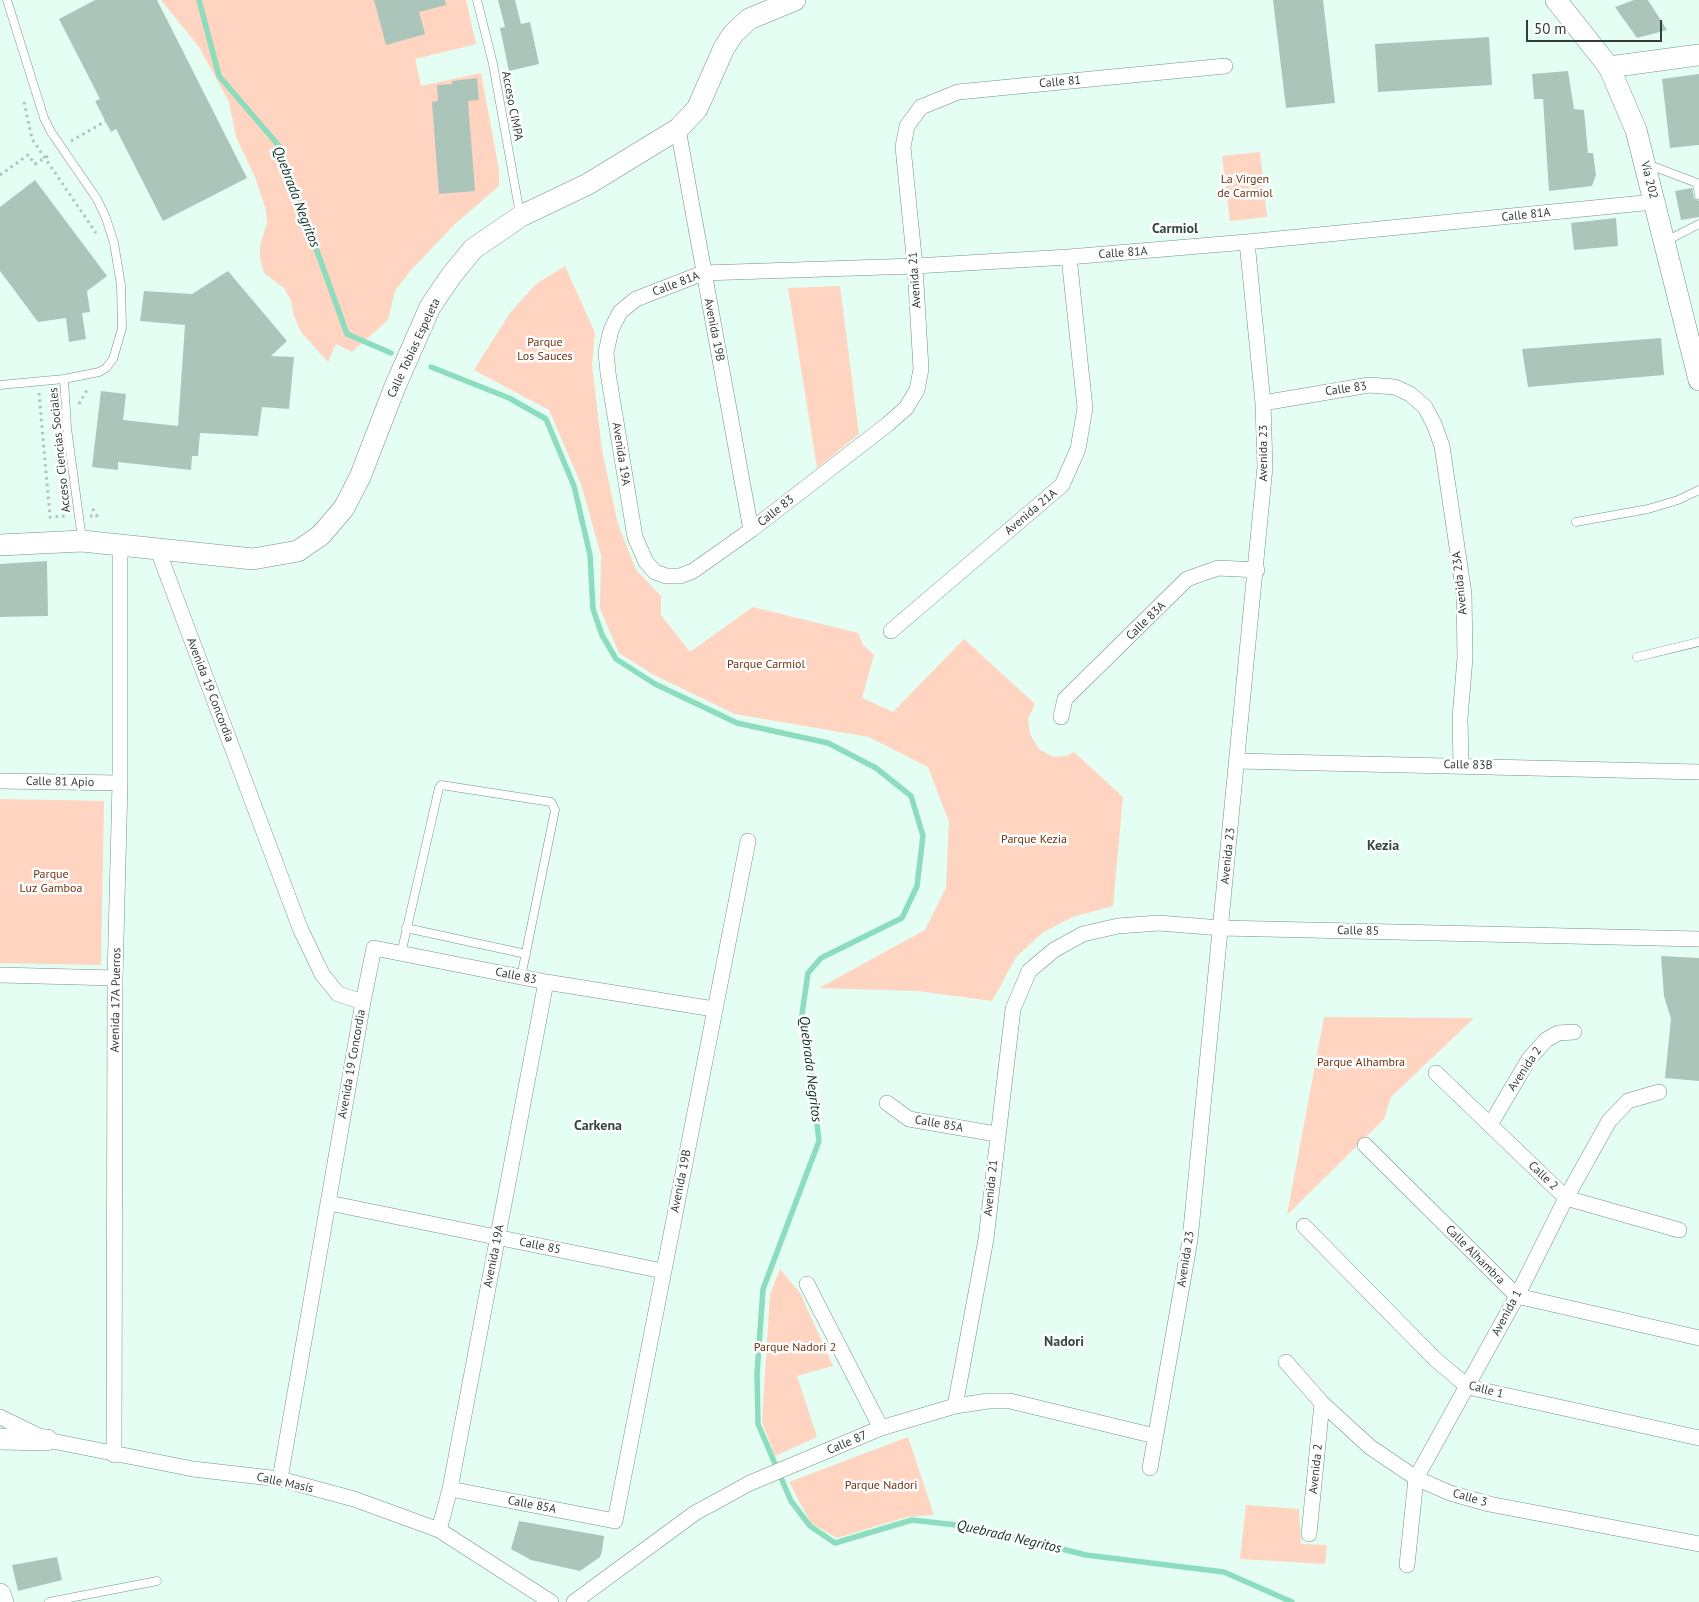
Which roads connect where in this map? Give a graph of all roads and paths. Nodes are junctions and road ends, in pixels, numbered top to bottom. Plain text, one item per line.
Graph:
1 (7, 0) edge
2 (477, 0) edge
3 (795, 0) edge
4 (1556, 0) edge
5 (1699, 55) edge
6 (1225, 66) dead end
7 (1609, 67) junction
8 (106, 121) dead end
9 (907, 126) joint
10 (678, 129) junction
11 (62, 146) junction
12 (78, 148) dead end
13 (45, 158) junction
14 (1644, 163) junction
15 (0, 175) edge
16 (1699, 195) edge
17 (1654, 202) junction
18 (520, 216) junction
19 (1699, 224) edge
20 (98, 237) dead end
21 (1247, 242) junction
22 (1664, 242) junction
23 (1069, 257) junction
24 (914, 266) junction
25 (703, 273) junction
26 (611, 330) joint
27 (64, 379) junction
28 (1699, 380) edge
29 (39, 381) junction
30 (0, 385) edge
31 (91, 386) dead end
32 (1263, 403) junction
33 (1425, 407) joint
34 (79, 413) dead end
35 (888, 424) joint
36 (1699, 490) edge
37 (88, 500) dead end
38 (79, 516) junction
39 (1576, 522) dead end
40 (751, 530) junction
41 (82, 541) junction
42 (0, 544) edge
43 (120, 546) junction
44 (157, 548) junction
45 (1257, 570) junction
46 (655, 572) joint
47 (891, 631) dead end
48 (1699, 642) edge
49 (1637, 657) dead end
50 (1061, 717) dead end
51 (1237, 761) junction
52 (1461, 765) junction
53 (1699, 772) edge
54 (0, 780) edge
55 (120, 783) junction
56 (748, 841) dead end
57 (406, 928) junction
58 (1221, 928) junction
59 (1699, 940) edge
60 (401, 954) junction
61 (526, 954) junction
62 (1029, 971) joint
63 (0, 975) edge
64 (521, 977) junction
65 (116, 978) junction
66 (546, 982) junction
67 (363, 1002) junction
68 (714, 1009) junction
69 (1574, 1032) dead end
70 (1436, 1073) dead end
71 (1659, 1092) dead end
72 (887, 1103) dead end
73 (1490, 1125) junction
74 (996, 1134) junction
75 (1365, 1145) dead end
76 (1566, 1198) junction
77 (328, 1203) junction
78 (1304, 1226) dead end
79 (1679, 1230) dead end
80 (497, 1238) junction
81 (663, 1271) junction
82 (807, 1284) dead end
83 (1517, 1296) junction
84 (1699, 1338) edge
85 (1286, 1362) dead end
86 (1468, 1387) junction
87 (1322, 1403) junction
88 (955, 1406) junction
89 (0, 1417) edge
90 (881, 1428) junction
91 (1155, 1436) junction
92 (1699, 1438) edge
93 (0, 1439) edge
94 (47, 1440) junction
95 (114, 1455) junction
96 (1150, 1468) dead end
97 (1416, 1478) junction
98 (280, 1479) junction
99 (450, 1489) junction
100 (615, 1521) joint
101 (439, 1530) junction
102 (1309, 1534) dead end
103 (1699, 1544) edge
104 (1407, 1565) dead end
105 (157, 1581) dead end
106 (0, 1594) edge
107 (3, 1602) edge
108 (49, 1602) edge
109 (551, 1602) edge
110 (574, 1602) edge

1 - 11 lane, Acceso Ciencias Sociales
2 - 18 lane, Acceso CIMPA
3 - 10 street, Calle Tobías Espeleta
4 - 7 street, Vía 202
5 - 7 street
6 - 9 street, Calle 81
7 - 14 street, Vía 202
8 - 12 path
9 - 24 street, Avenida 21
10 - 18 street, Calle Tobías Espeleta
10 - 25 street, Avenida 19B
11 - 13 path
11 - 27 lane, Acceso Ciencias Sociales
13 - 15 path
13 - 20 path
14 - 16 lane
14 - 17 street, Vía 202
17 - 21 street, Calle 81A
17 - 22 street, Vía 202
18 - 44 street, Calle Tobías Espeleta
19 - 22 lane
21 - 23 street, Calle 81A
21 - 32 street, Avenida 23
22 - 28 street, Vía 202
23 - 24 street, Calle 81A
23 - 47 street, Avenida 21A
24 - 25 street, Calle 81A
24 - 35 street, Avenida 21
25 - 26 street, Calle 81A
25 - 40 street, Avenida 19B
26 - 46 street, Avenida 19A
27 - 29 lane
27 - 38 lane, Acceso Ciencias Sociales
29 - 30 lane
29 - 38 path
31 - 34 path
32 - 33 street, Calle 83
32 - 45 street, Avenida 23
33 - 52 street, Avenida 23A
35 - 40 street, Calle 83
36 - 39 lane
37 - 38 path
38 - 41 lane, Acceso Ciencias Sociales
40 - 46 street, Calle 83
41 - 42 street, Calle Tobías Espeleta
41 - 43 street, Calle Tobías Espeleta
43 - 44 street, Calle Tobías Espeleta
43 - 55 street, Avenida 17A Puerros
44 - 67 street, Avenida 19 Concordia
45 - 50 street, Calle 83A
45 - 51 street, Avenida 23
48 - 49 lane
51 - 52 street, Calle 83B
51 - 58 street, Avenida 23
52 - 53 street, Calle 83B
54 - 55 street, Calle 81 Apio
55 - 65 street, Avenida 17A Puerros
56 - 68 street, Avenida 19B
57 - 60 lane
57 - 61 lane
57 - 61 lane
58 - 59 street, Calle 85
58 - 62 street, Calle 85
58 - 91 street, Avenida 23
60 - 64 street, Calle 83
60 - 67 street, Calle 83
61 - 64 lane
62 - 74 street, Avenida 21
63 - 65 street
64 - 66 street, Calle 83
65 - 95 street, Avenida 17A Puerros
66 - 68 street, Calle 83
66 - 80 street, Avenida 19A
67 - 77 street, Avenida 19 Concordia
68 - 81 street, Avenida 19B
69 - 73 street, Avenida 2
70 - 73 street, Calle 2
71 - 76 street, Avenida 1
72 - 74 street, Calle 85A
73 - 76 street, Calle 2
74 - 88 street, Avenida 21
75 - 83 street, Calle Alhambra
76 - 79 street, Calle 2
76 - 83 street, Avenida 1
77 - 80 street, Calle 85
77 - 98 street, Avenida 19 Concordia
78 - 86 street, Calle 1
80 - 81 street, Calle 85
80 - 99 street, Avenida 19A
81 - 100 street, Avenida 19B
82 - 90 street
83 - 84 street
83 - 86 street, Avenida 1
85 - 87 street, Calle 3
86 - 92 street, Calle 1
86 - 97 street, Avenida 1
87 - 97 street, Calle 3
87 - 102 street, Avenida 2
88 - 90 street, Calle 87
88 - 91 street, Calle 87
89 - 94 street, Calle Masís
90 - 110 street, Calle 87
91 - 96 street, Avenida 23
93 - 94 street
94 - 95 street, Calle Masís
95 - 98 street, Calle Masís
97 - 103 street, Calle 3
97 - 104 street, Avenida 1
98 - 101 street, Calle Masís
99 - 100 street, Calle 85A
99 - 101 street, Avenida 19A
101 - 109 street, Calle Masís
105 - 108 lane
106 - 107 street

